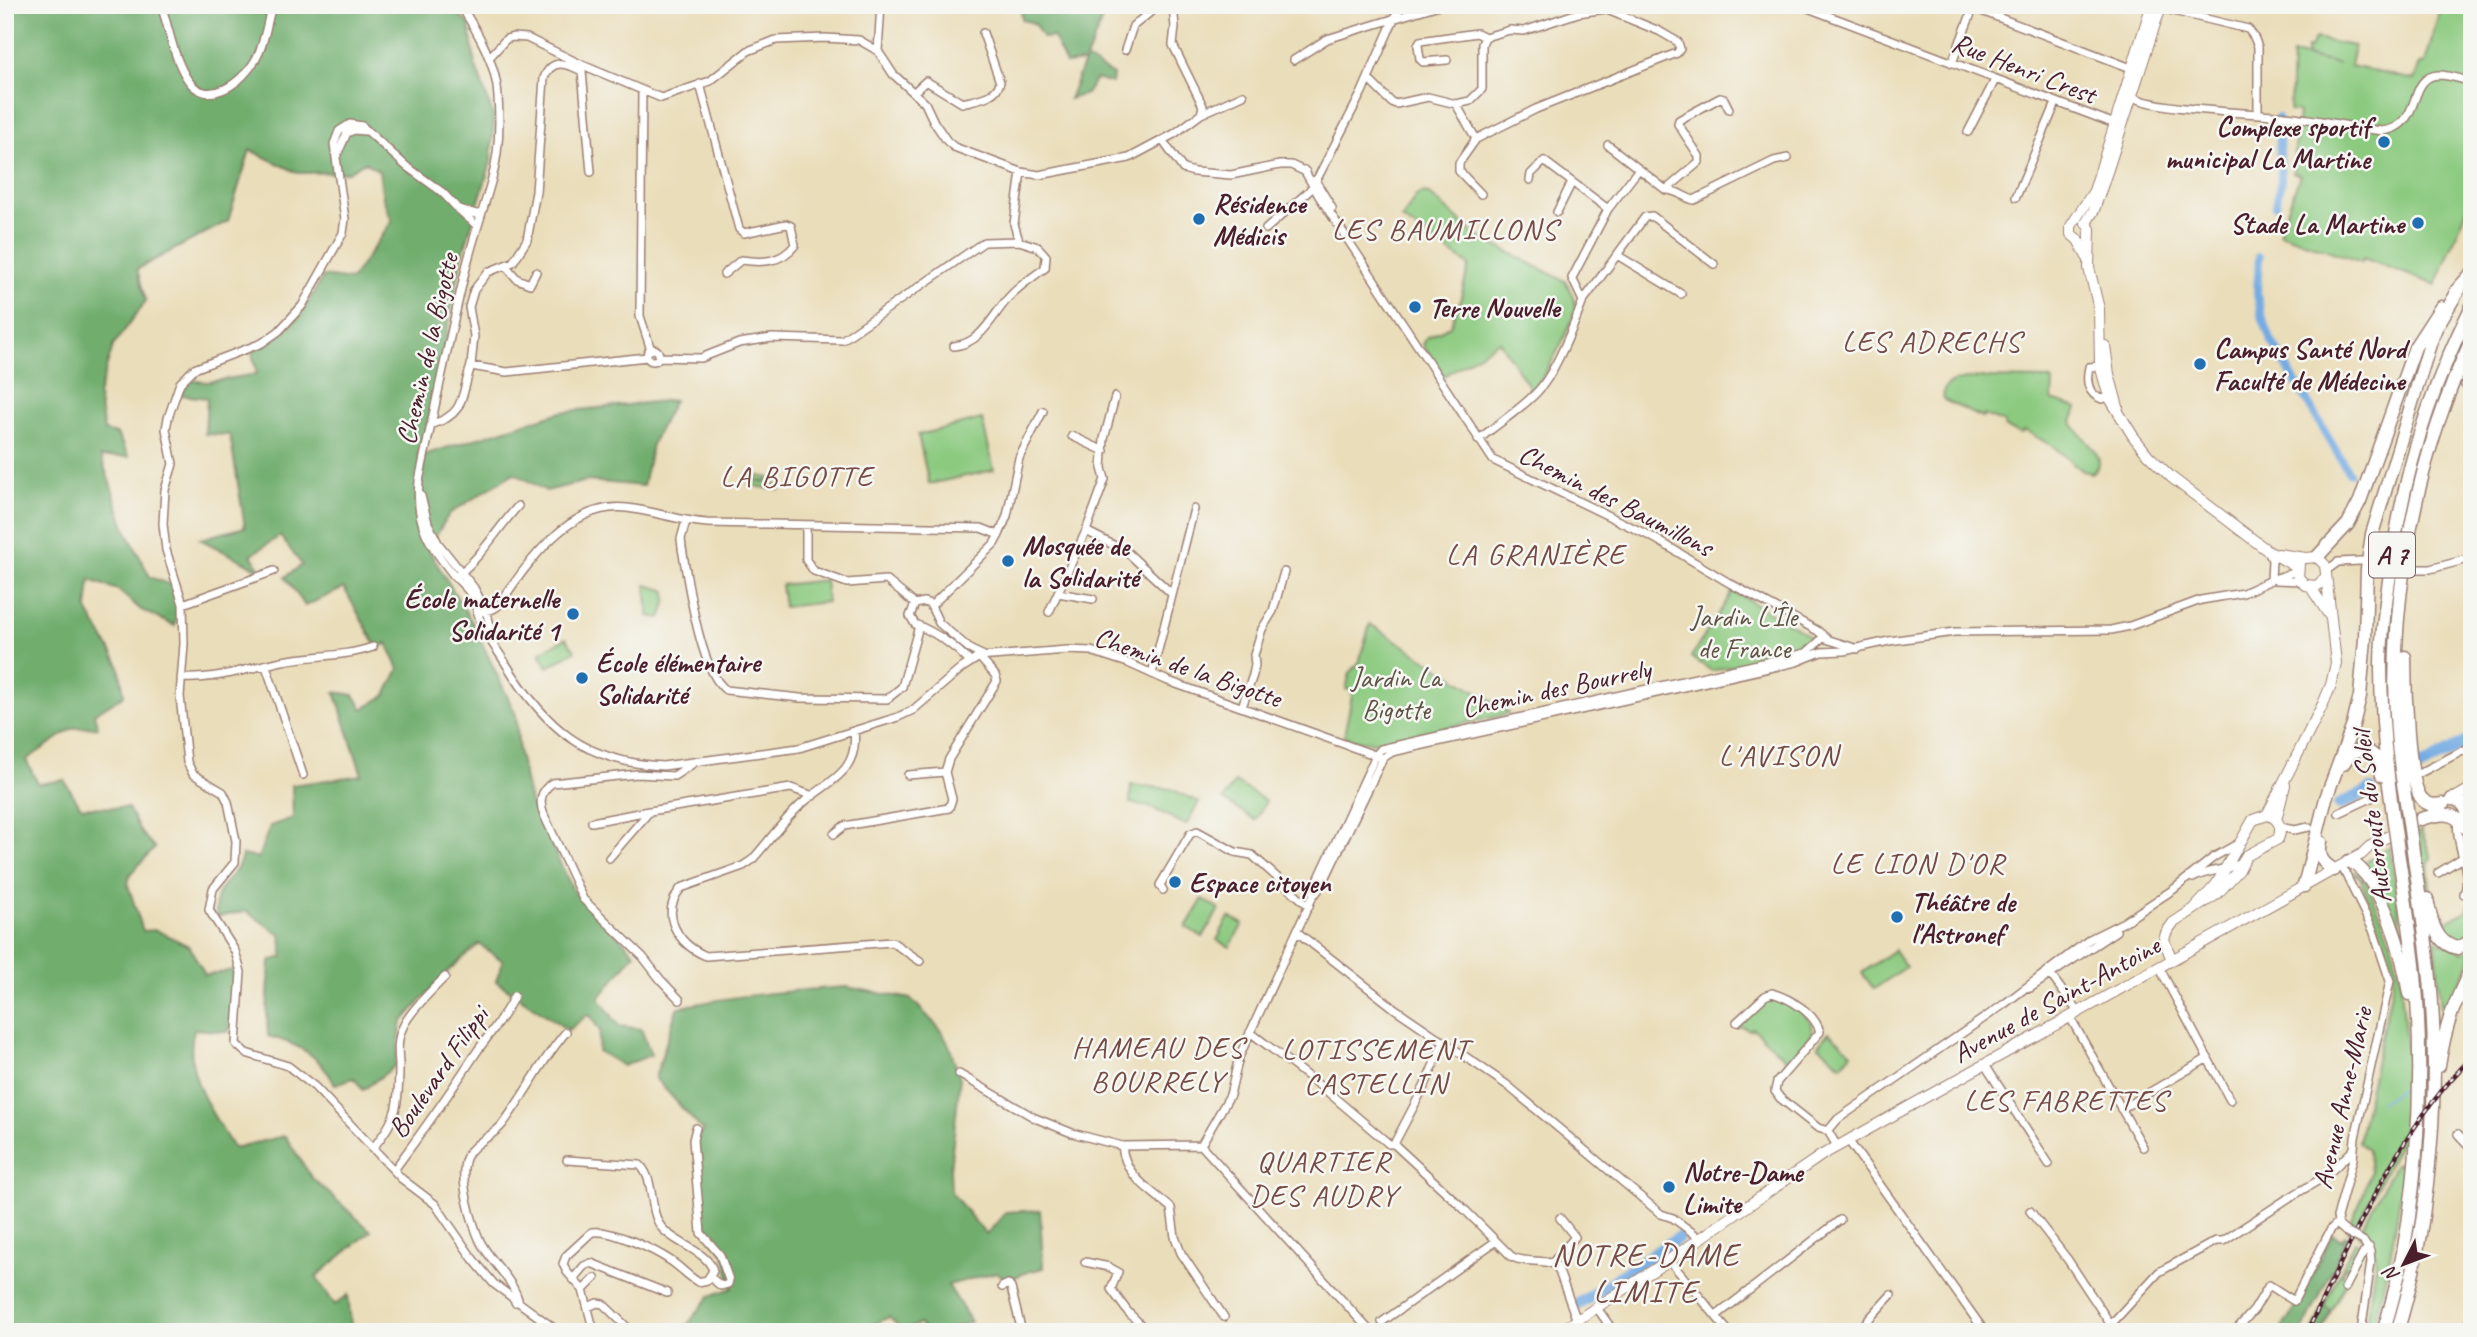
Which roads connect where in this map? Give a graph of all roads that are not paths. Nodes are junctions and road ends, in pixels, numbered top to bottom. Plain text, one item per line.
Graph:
1 (161, 5) edge
2 (272, 5) edge
3 (460, 5) edge
4 (881, 5) edge
5 (1159, 5) edge
6 (1173, 5) edge
7 (1399, 5) edge
8 (1439, 5) edge
9 (1800, 5) edge
10 (1971, 6) edge
11 (2163, 8) edge
12 (1395, 19) junction
13 (983, 33) dead end
14 (1485, 37) junction
15 (1125, 50) dead end
16 (878, 51) junction
17 (2137, 53) junction
18 (561, 54) junction
19 (489, 58) junction
20 (1294, 60) dead end
21 (1447, 60) dead end
22 (1952, 63) junction
23 (554, 64) junction
24 (2131, 68) junction
25 (1368, 79) junction
26 (1995, 80) junction
27 (2472, 82) edge
28 (700, 84) junction
29 (2134, 85) junction
30 (642, 90) junction
31 (1379, 90) junction
32 (914, 92) junction
33 (1362, 92) junction
34 (1243, 95) dead end
35 (2132, 98) junction
36 (2056, 103) junction
37 (2155, 103) junction
38 (1456, 104) junction
39 (1729, 109) dead end
40 (1201, 114) junction
41 (2258, 114) junction
42 (2115, 124) junction
43 (1968, 132) dead end
44 (1476, 139) junction
45 (1163, 141) junction
46 (1608, 145) dead end
47 (1788, 158) dead end
48 (1639, 169) junction
49 (591, 172) dead end
50 (1021, 172) junction
51 (1530, 180) dead end
52 (1572, 182) junction
53 (1314, 183) junction
54 (1667, 190) junction
55 (1481, 194) dead end
56 (2016, 197) dead end
57 (458, 209) junction
58 (1608, 209) junction
59 (1557, 212) dead end
60 (480, 215) junction
61 (2081, 222) junction
62 (476, 225) junction
63 (1266, 229) dead end
64 (2088, 236) junction
65 (2078, 240) junction
66 (1018, 241) junction
67 (1617, 255) junction
68 (2088, 261) junction
69 (1714, 264) dead end
70 (506, 266) junction
71 (536, 272) dead end
72 (2472, 273) edge
73 (724, 274) dead end
74 (2091, 279) junction
75 (2461, 286) junction
76 (1681, 294) dead end
77 (1583, 301) junction
78 (2472, 306) edge
79 (2472, 339) edge
80 (954, 346) dead end
81 (649, 353) junction
82 (2100, 365) junction
83 (471, 366) junction
84 (2109, 374) junction
85 (2112, 395) junction
86 (1115, 397) dead end
87 (1043, 411) dead end
88 (432, 424) junction
89 (1072, 436) dead end
90 (1478, 440) junction
91 (1104, 451) junction
92 (518, 506) dead end
93 (1194, 509) dead end
94 (686, 521) junction
95 (806, 526) junction
96 (1086, 531) junction
97 (999, 535) junction
98 (2267, 551) junction
99 (2311, 558) junction
100 (2472, 558) edge
101 (2361, 561) dead end
102 (2416, 569) dead end
103 (274, 571) dead end
104 (1284, 572) dead end
105 (2326, 573) junction
106 (458, 575) junction
107 (2302, 577) junction
108 (2403, 577) junction
109 (2271, 580) junction
110 (1058, 593) junction
111 (1172, 594) junction
112 (1093, 599) dead end
113 (183, 604) junction
114 (915, 604) junction
115 (931, 606) junction
116 (482, 612) junction
117 (1049, 612) dead end
118 (934, 617) junction
119 (2332, 622) junction
120 (1805, 625) junction
121 (922, 626) junction
122 (1827, 639) junction
123 (1816, 644) junction
124 (373, 647) dead end
125 (1858, 649) junction
126 (1824, 652) junction
127 (982, 657) junction
128 (970, 662) junction
129 (266, 666) junction
130 (1153, 674) junction
131 (181, 678) junction
132 (1242, 707) junction
133 (854, 731) junction
134 (2472, 746) edge
135 (1380, 756) junction
136 (696, 762) junction
137 (945, 772) junction
138 (2417, 774) dead end
139 (303, 775) dead end
140 (908, 775) dead end
141 (2472, 788) edge
142 (813, 796) junction
143 (2373, 797) tunnel mouth
144 (2448, 802) junction
145 (2466, 808) edge
146 (650, 811) junction
147 (2339, 813) dead end
148 (2393, 815) junction
149 (2421, 819) junction
150 (2274, 820) junction
151 (592, 822) dead end
152 (2309, 827) dead end
153 (2249, 829) junction
154 (834, 834) dead end
155 (2472, 835) edge
156 (2240, 843) junction
157 (2267, 846) junction
158 (2416, 857) junction
159 (610, 858) dead end
160 (2462, 858) junction
161 (2242, 863) junction
162 (2341, 865) junction
163 (2226, 867) junction
164 (2203, 872) junction
165 (2438, 873) dead end
166 (2216, 885) junction
167 (2304, 886) junction
168 (2174, 888) junction
169 (1163, 890) dead end
170 (2464, 894) dead end
171 (1309, 906) junction
172 (2194, 909) junction
173 (1297, 932) junction
174 (2472, 938) edge
175 (2172, 960) junction
176 (920, 961) dead end
177 (2160, 967) junction
178 (2472, 967) edge
179 (2050, 973) junction
180 (445, 977) dead end
181 (514, 996) dead end
182 (680, 1000) dead end
183 (2074, 1015) junction
184 (1737, 1022) dead end
185 (566, 1032) dead end
186 (1250, 1032) junction
187 (1444, 1041) junction
188 (2208, 1058) junction
189 (1985, 1065) junction
190 (959, 1074) dead end
191 (2419, 1089) junction
192 (2230, 1100) dead end
193 (2121, 1108) junction
194 (2432, 1111) junction
195 (696, 1128) dead end
196 (1828, 1131) junction
197 (2458, 1134) dead end
198 (1848, 1140) junction
199 (1394, 1144) junction
200 (1201, 1145) junction
201 (1122, 1146) junction
202 (1837, 1146) junction
203 (2143, 1147) dead end
204 (372, 1149) junction
205 (2472, 1149) edge
206 (2353, 1150) junction
207 (567, 1160) dead end
208 (2049, 1164) dead end
209 (394, 1170) junction
210 (2030, 1210) dead end
211 (1560, 1218) dead end
212 (1840, 1220) dead end
213 (2338, 1222) junction
214 (1698, 1237) junction
215 (1496, 1241) junction
216 (2366, 1244) junction
217 (1669, 1261) junction
218 (1085, 1262) dead end
219 (1552, 1263) junction
220 (710, 1277) junction
221 (595, 1278) dead end
222 (573, 1279) junction
223 (1002, 1287) dead end
224 (2345, 1289) dead end
225 (583, 1290) junction
226 (667, 1293) dead end
227 (1891, 1295) dead end
228 (515, 1302) junction
229 (588, 1307) junction
230 (1597, 1308) junction
231 (2472, 1314) edge
232 (1716, 1316) junction
233 (1224, 1317) dead end
234 (1577, 1321) junction
235 (1382, 1322) dead end
236 (2111, 1325) junction
237 (558, 1332) edge
238 (594, 1332) edge
239 (632, 1332) edge
240 (1022, 1332) edge
241 (1148, 1332) edge
242 (1371, 1332) edge
243 (1559, 1332) edge
244 (1614, 1332) edge
245 (1729, 1332) edge
246 (1857, 1332) edge
247 (1985, 1332) edge
248 (2104, 1332) edge
249 (2234, 1332) edge
250 (2361, 1332) edge
251 (2383, 1332) edge
252 (2397, 1332) edge
253 (2464, 1332) edge

1 - 2 street
3 - 19 street, Chemin de la Bigotte
4 - 16 street
5 - 15 street
6 - 40 street
7 - 12 street
8 - 12 street
9 - 22 street, Rue Henri Crest
10 - 22 street
10 - 24 street
11 - 17 street
11 - 29 street
11 - 41 street
12 - 20 street
12 - 25 street
13 - 32 street
14 - 21 street
14 - 38 street
14 - 44 street
16 - 28 street
16 - 32 street
17 - 24 street
17 - 35 street
18 - 19 street
18 - 23 street
18 - 30 street
19 - 60 street, Chemin de la Bigotte
22 - 26 street, Rue Henri Crest
23 - 49 street
23 - 70 street
24 - 42 street
25 - 31 street
25 - 33 street
26 - 36 street, Rue Henri Crest
26 - 43 street
27 - 41 street
28 - 30 street
28 - 73 street
29 - 35 street
29 - 37 street
30 - 81 street
31 - 33 street
31 - 38 street
32 - 50 street
33 - 53 street
34 - 40 street
35 - 37 street
35 - 61 street
36 - 42 street, Rue Henri Crest
36 - 56 street
37 - 41 street
38 - 44 street
39 - 54 street
40 - 45 street
42 - 61 street
44 - 55 street
45 - 50 street
45 - 53 street, Chemin des Baumillons
46 - 48 street
47 - 54 street
48 - 54 street
48 - 58 street
50 - 66 street
51 - 52 street
52 - 58 street
52 - 59 street
53 - 63 street
53 - 90 street, Chemin des Baumillons
57 - 60 street
57 - 62 street
57 - 113 street
58 - 77 street
60 - 62 street, Chemin de la Bigotte
61 - 64 street
61 - 65 street
62 - 88 street, Chemin de la Bigotte
64 - 65 street
64 - 68 street
65 - 68 street
66 - 80 street
66 - 81 street
67 - 69 street
67 - 76 street
67 - 77 street
68 - 74 street
70 - 71 street
70 - 83 street
72 - 75 highway
74 - 82 street
74 - 84 street
75 - 99 highway
75 - 167 highway
77 - 90 street
78 - 148 highway, Autoroute du Soleil / A 7
79 - 108 highway, Autoroute du Soleil / A 7
81 - 83 street
82 - 84 street
82 - 85 street
82 - 85 street
83 - 88 street
84 - 85 street
85 - 98 street
86 - 91 street
87 - 97 street
88 - 106 street, Chemin de la Bigotte
89 - 91 street
90 - 120 street, Chemin des Baumillons
91 - 96 street
92 - 106 street
93 - 111 street
94 - 95 street
94 - 116 street
94 - 121 street
95 - 97 street
95 - 114 street
96 - 110 street
96 - 111 street
97 - 115 street
98 - 99 street
98 - 107 street
98 - 109 street
99 - 105 street
99 - 107 street
100 - 102 street
101 - 105 street
103 - 113 street
104 - 132 street
105 - 107 street
105 - 119 street
106 - 116 street, Chemin de la Bigotte
107 - 109 street, Chemin des Bourrely
107 - 119 street
108 - 144 highway
108 - 158 highway, Autoroute du Soleil / A 7, bridge
109 - 125 street, Chemin des Bourrely
110 - 112 street
110 - 117 street
111 - 130 street
113 - 131 street
114 - 115 street
114 - 121 street
115 - 118 street
116 - 136 street, Chemin de la Bigotte
118 - 121 street
118 - 127 street
119 - 150 street
120 - 122 street, Chemin des Baumillons
120 - 123 street, Chemin des Baumillons
121 - 128 street
122 - 123 street, Chemin des Bourrely
122 - 125 street
122 - 126 street
123 - 126 street, Chemin des Baumillons
123 - 135 street, Chemin des Bourrely
124 - 129 street
125 - 126 street, Chemin des Bourrely
126 - 135 street, Chemin des Bourrely
127 - 128 street, Chemin de la Bigotte
127 - 130 street, Chemin de la Bigotte
127 - 137 street
128 - 133 street, Chemin de la Bigotte
129 - 131 street
129 - 139 street
130 - 132 street, Chemin de la Bigotte
131 - 204 street
132 - 135 street, Chemin de la Bigotte
133 - 136 street, Chemin de la Bigotte
133 - 142 street
134 - 138 street
135 - 171 street
136 - 182 street
137 - 140 street
137 - 154 street
141 - 144 street, Avenue de Saint-Antoine
142 - 146 street
142 - 176 street
143 - 147 street
144 - 145 highway
144 - 149 street, Avenue de Saint-Antoine
145 - 149 highway
145 - 155 highway
145 - 160 street
146 - 151 street
146 - 159 street
148 - 162 highway
148 - 191 highway, Autoroute du Soleil / A 7, bridge
149 - 162 street, Avenue de Saint-Antoine
150 - 152 street
150 - 153 street
150 - 157 street
153 - 156 street
153 - 157 street
156 - 163 street
156 - 168 street
157 - 161 street
158 - 174 highway
158 - 194 highway, Autoroute du Soleil / A 7
160 - 165 street
160 - 170 street
161 - 163 street
161 - 172 street
162 - 167 street, Avenue de Saint-Antoine
162 - 191 highway
162 - 206 street, Avenue Anne-Marie
163 - 164 street
163 - 166 street
164 - 166 street
164 - 168 street
166 - 172 street
167 - 175 street, Avenue de Saint-Antoine
168 - 179 street
169 - 171 street
171 - 173 street
172 - 175 street
173 - 186 street
173 - 187 street
175 - 177 street, Avenue de Saint-Antoine
177 - 183 street, Avenue de Saint-Antoine
177 - 188 street
178 - 194 highway
179 - 183 street
179 - 196 street
180 - 204 street
181 - 209 street, Boulevard Filippi
183 - 189 street, Avenue de Saint-Antoine
183 - 193 street
184 - 196 street
185 - 228 street
186 - 199 street
186 - 200 street
187 - 199 street
187 - 214 street
188 - 192 street
188 - 193 street
189 - 198 street, Avenue de Saint-Antoine
189 - 208 street
190 - 201 street
191 - 251 highway, Autoroute du Soleil / A 7
193 - 203 street
194 - 252 highway, Autoroute du Soleil / A 7
195 - 220 street
196 - 202 street
197 - 205 street
198 - 202 street, Avenue de Saint-Antoine
198 - 247 street
199 - 215 street
200 - 201 street
200 - 242 street
201 - 233 street
202 - 214 street, Avenue de Saint-Antoine
204 - 209 street
206 - 213 street, Avenue Anne-Marie
206 - 236 street
207 - 220 street
209 - 228 street
210 - 236 street
211 - 219 street
212 - 232 street
213 - 216 street, Avenue Anne-Marie, bridge
213 - 249 street
214 - 217 street, Avenue de Saint-Antoine
215 - 219 street
215 - 235 street
216 - 224 street
216 - 250 street
217 - 230 street, Avenue de Saint-Antoine
217 - 232 street
218 - 241 street
219 - 234 street
220 - 222 street
221 - 225 street
222 - 225 street
222 - 226 street
223 - 240 street
225 - 229 street
227 - 246 street
228 - 237 street
229 - 238 street
229 - 239 street
230 - 234 street, Avenue de Saint-Antoine
230 - 244 street
231 - 253 street
232 - 245 street
234 - 243 street, Avenue de Saint-Antoine
236 - 248 street

